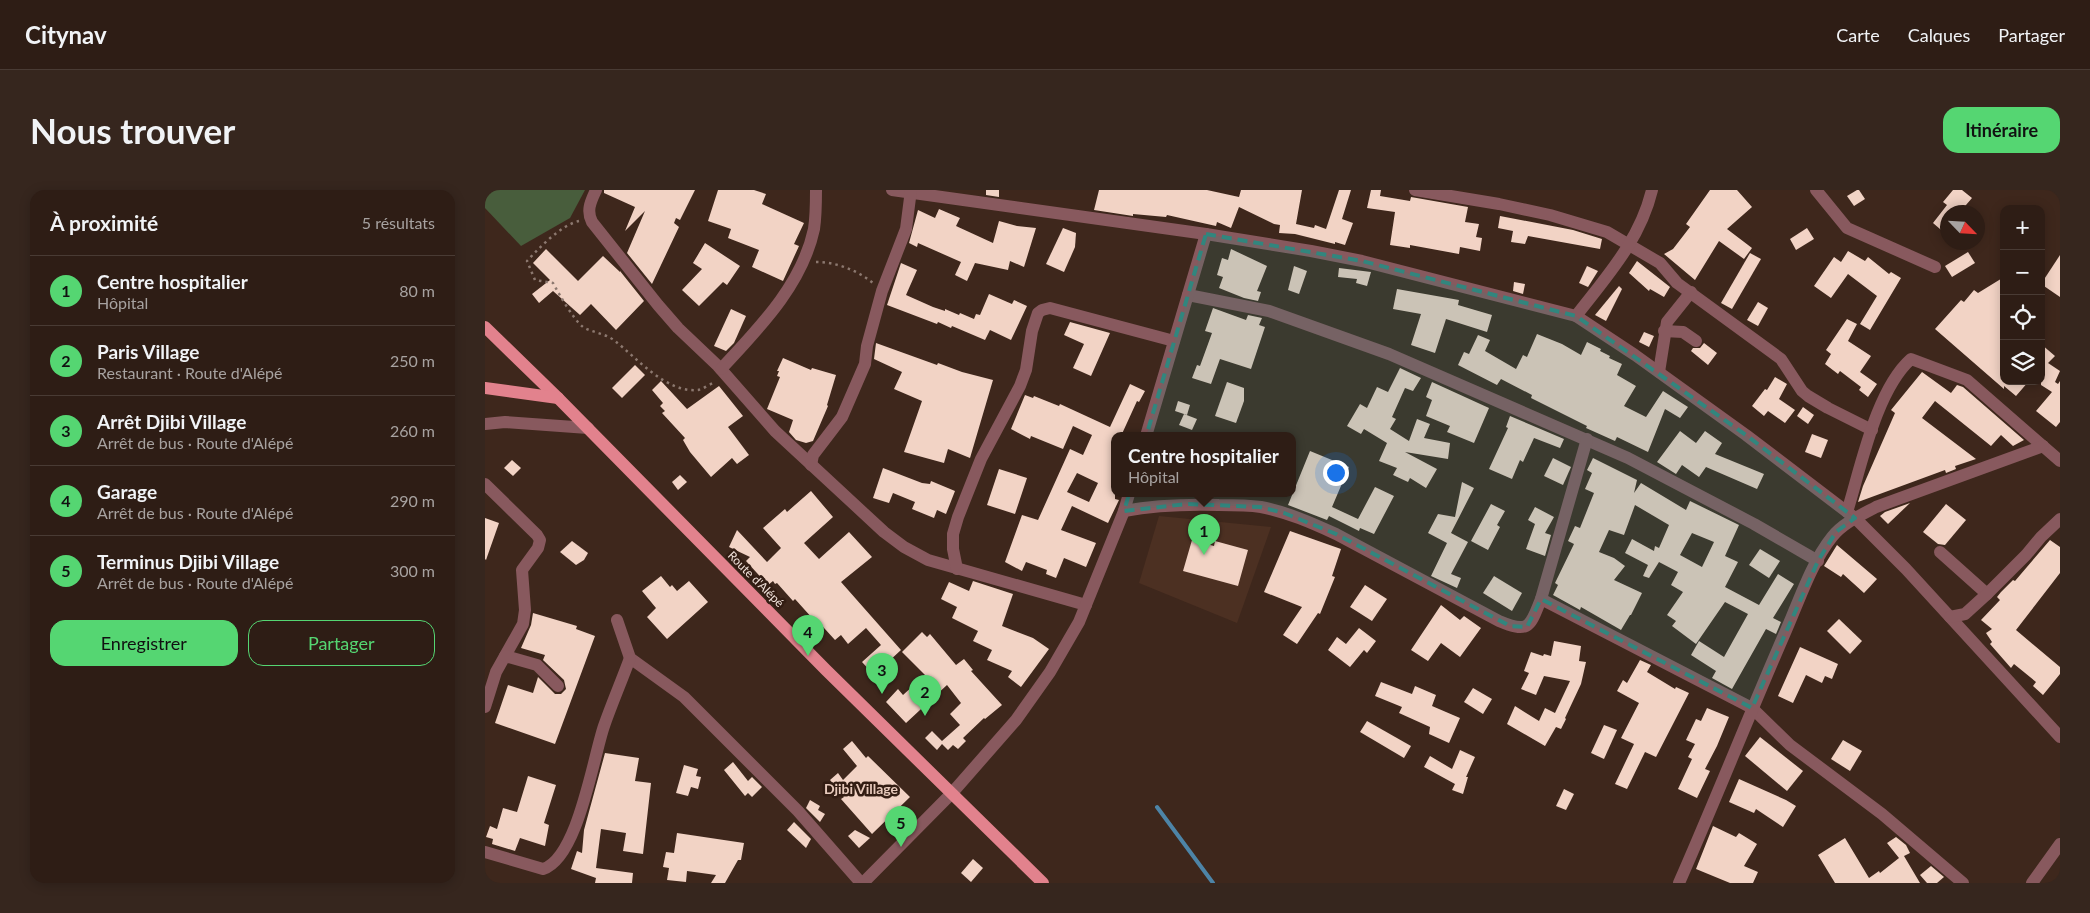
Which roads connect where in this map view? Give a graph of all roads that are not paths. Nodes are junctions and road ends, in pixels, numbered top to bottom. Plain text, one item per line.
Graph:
1 (597, 190) edge
2 (816, 190) edge
3 (892, 190) edge
4 (1415, 190) edge
5 (1652, 190) edge
6 (1816, 190) edge
7 (910, 192) edge
8 (1433, 192) edge
9 (1206, 234) junction
10 (1630, 246) junction
11 (1935, 267) dead end
12 (1691, 292) junction
13 (1188, 295) junction
14 (1576, 316) junction
15 (485, 328) edge
16 (1664, 331) junction
17 (1174, 341) junction
18 (1696, 342) dead end
19 (724, 372) junction
20 (1659, 372) junction
21 (485, 388) edge
22 (559, 398) junction
23 (485, 424) edge
24 (588, 428) junction
25 (1872, 430) junction
26 (1147, 432) edge
27 (1587, 439) junction
28 (2043, 446) junction
29 (2060, 461) edge
30 (811, 465) junction
31 (485, 484) edge
32 (1128, 497) edge
33 (1124, 511) junction
34 (1851, 515) junction
35 (2060, 520) edge
36 (1940, 552) dead end
37 (1817, 561) junction
38 (957, 569) junction
39 (1987, 594) junction
40 (1541, 599) junction
41 (1085, 605) junction
42 (1950, 617) junction
43 (617, 620) dead end
44 (505, 656) junction
45 (630, 658) junction
46 (558, 686) dead end
47 (485, 707) edge
48 (1752, 708) junction
49 (2060, 736) edge
50 (952, 793) junction
51 (2060, 844) edge
52 (485, 852) edge
53 (866, 882) edge
54 (1043, 883) edge
55 (1679, 883) edge
56 (1963, 883) edge
57 (2032, 883) edge

1 - 19 street
2 - 19 street
3 - 7 street
4 - 8 street
5 - 10 street
6 - 11 street
7 - 9 street
7 - 30 street
8 - 10 street
9 - 13 street
9 - 14 street
10 - 12 street
10 - 14 street
12 - 16 street
12 - 25 street
13 - 17 street
13 - 27 street
14 - 20 street
15 - 22 main road, Route d'Alépé
16 - 18 street
16 - 20 street
17 - 26 street
17 - 38 street
19 - 30 street
20 - 34 street
21 - 22 main road
22 - 24 main road, Route d'Alépé
23 - 24 street
24 - 50 main road, Route d'Alépé
25 - 28 street
25 - 34 street
27 - 37 street
27 - 40 street
28 - 29 street
28 - 34 street
30 - 38 street
31 - 44 street
32 - 33 street
33 - 40 street
33 - 41 street
34 - 37 street
34 - 42 street
35 - 39 street
36 - 39 street
37 - 48 street
38 - 41 street
39 - 42 street
40 - 48 street
41 - 50 street
42 - 49 street
43 - 45 street
44 - 46 street
44 - 47 street
45 - 52 street
45 - 53 street
48 - 55 street
48 - 56 street
50 - 53 street
50 - 54 main road, Route d'Alépé
51 - 57 street

